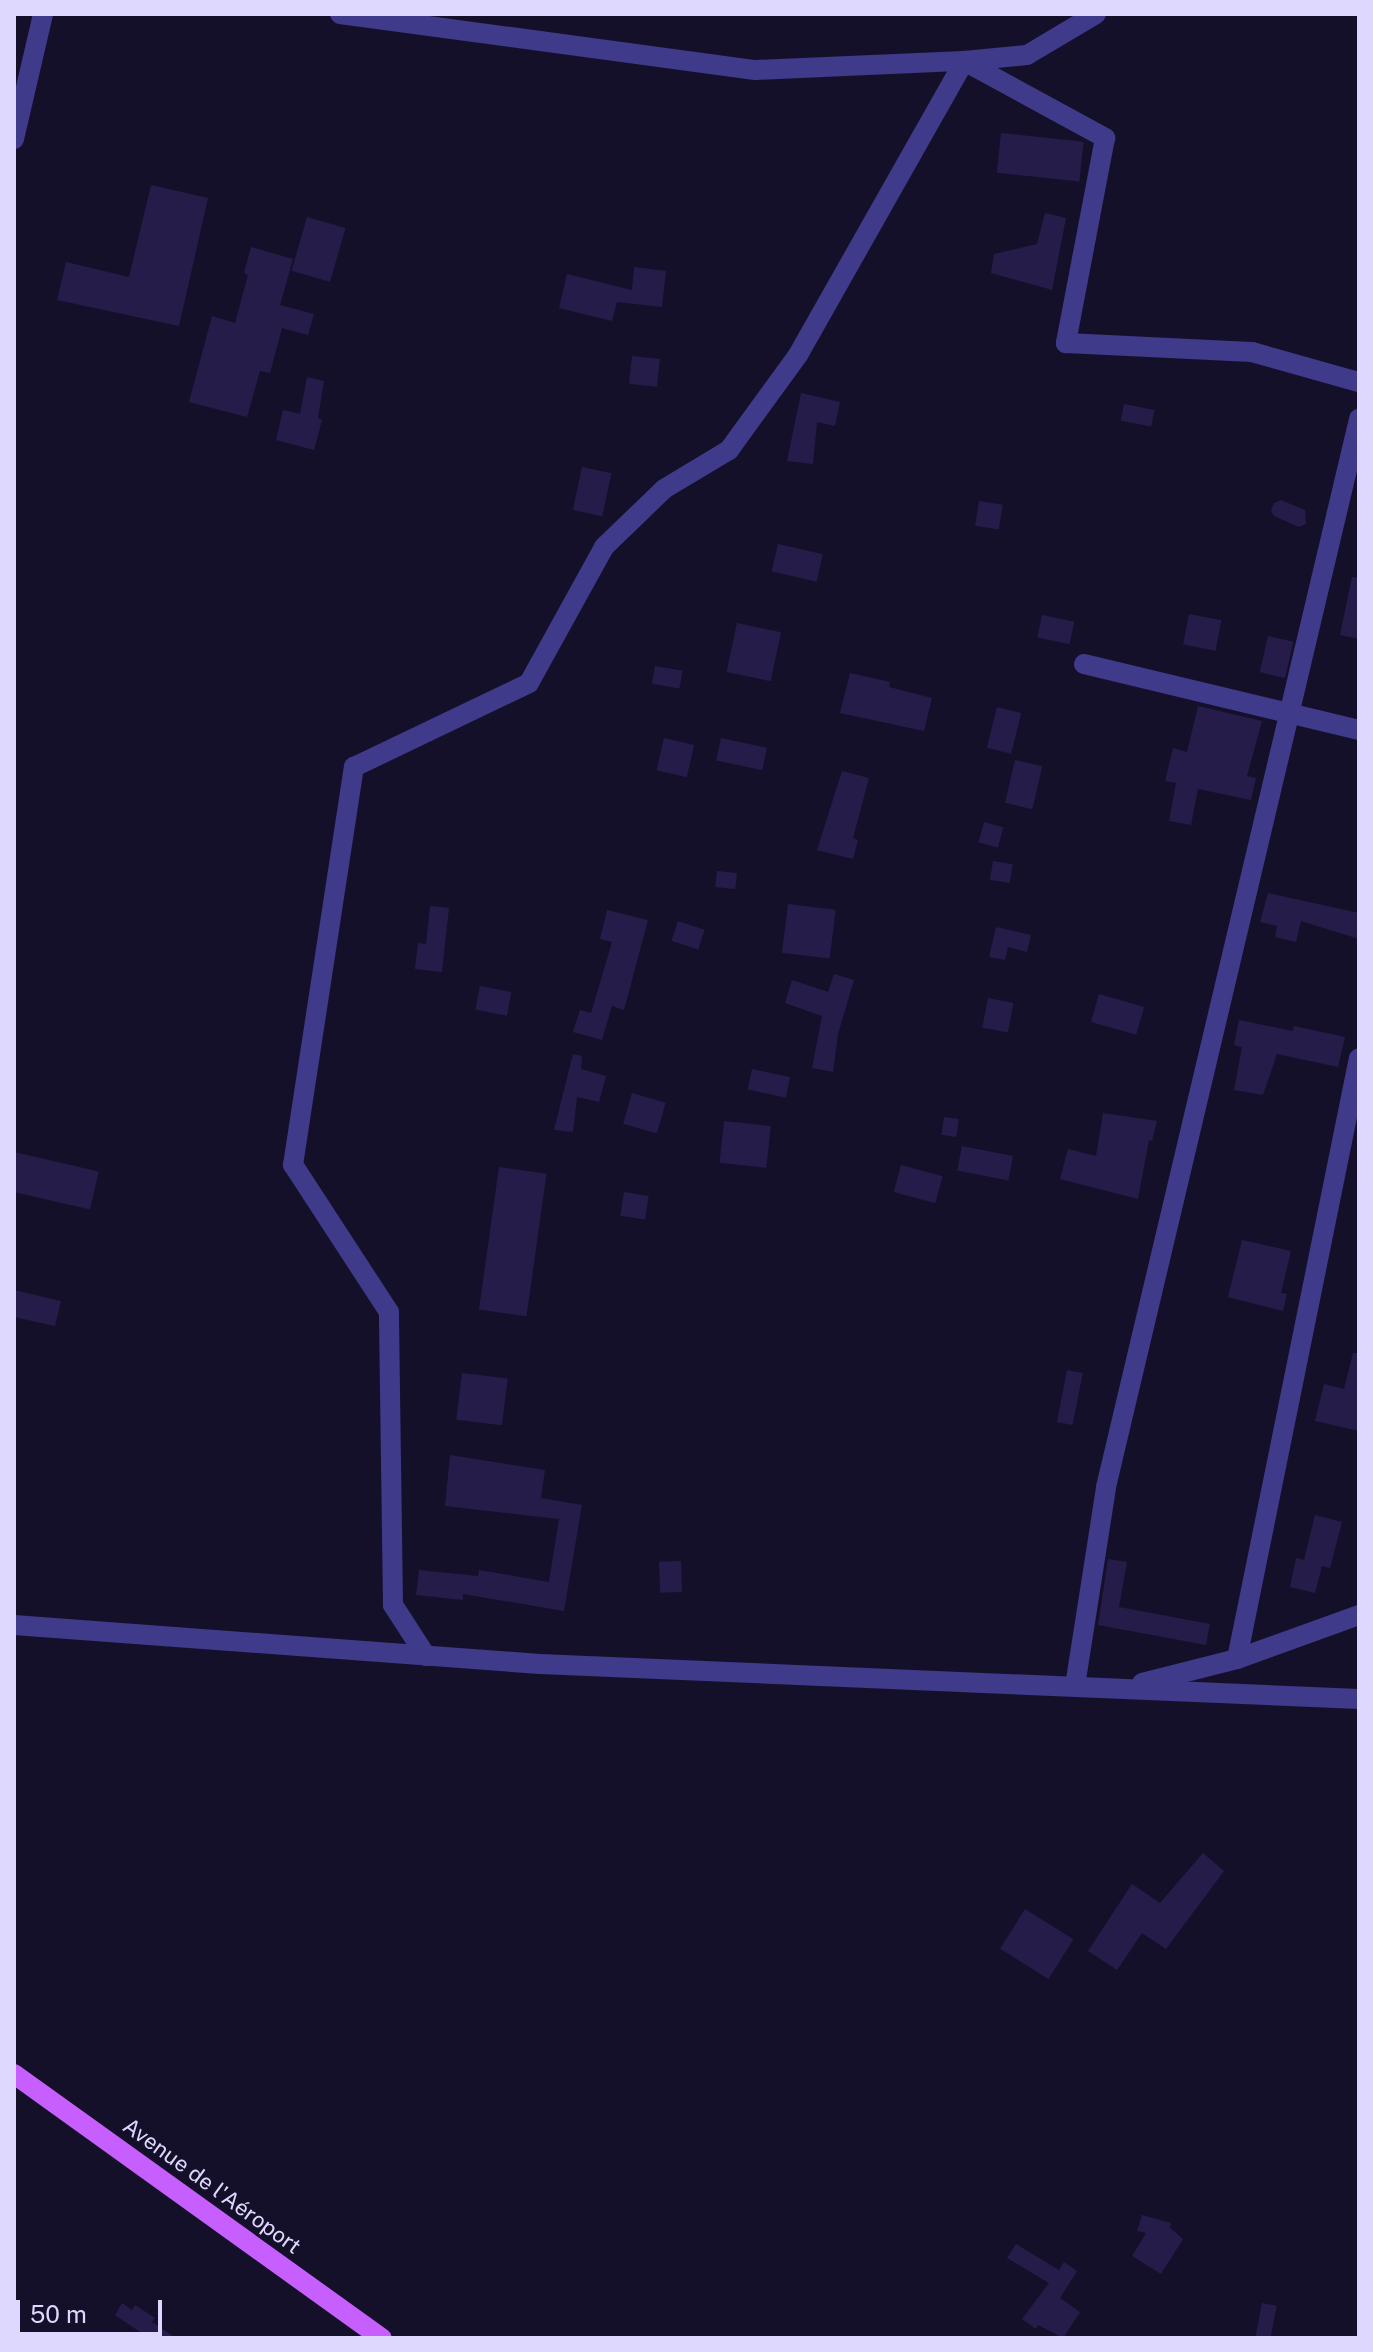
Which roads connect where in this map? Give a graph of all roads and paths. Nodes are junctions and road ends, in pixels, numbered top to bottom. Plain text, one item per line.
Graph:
1 (43, 14) edge
2 (340, 14) edge
3 (1096, 14) edge
4 (964, 61) junction
5 (14, 139) edge
6 (1359, 382) edge
7 (1359, 419) edge
8 (1084, 664) dead end
9 (1289, 713) junction
10 (1359, 730) edge
11 (1359, 1058) edge
12 (1359, 1615) edge
13 (14, 1625) edge
14 (426, 1656) junction
15 (1237, 1659) junction
16 (1075, 1686) junction
17 (1120, 1688) junction
18 (1359, 1699) edge
19 (14, 2074) edge
20 (382, 2338) edge

1 - 5 street
2 - 4 street
3 - 4 street
4 - 6 street
4 - 14 street
7 - 9 street
8 - 9 street
9 - 10 street
9 - 16 street
11 - 15 street
12 - 15 street
13 - 14 street
14 - 16 street
15 - 17 street
16 - 17 street
17 - 18 street
19 - 20 main road, Avenue de l'Aéroport

